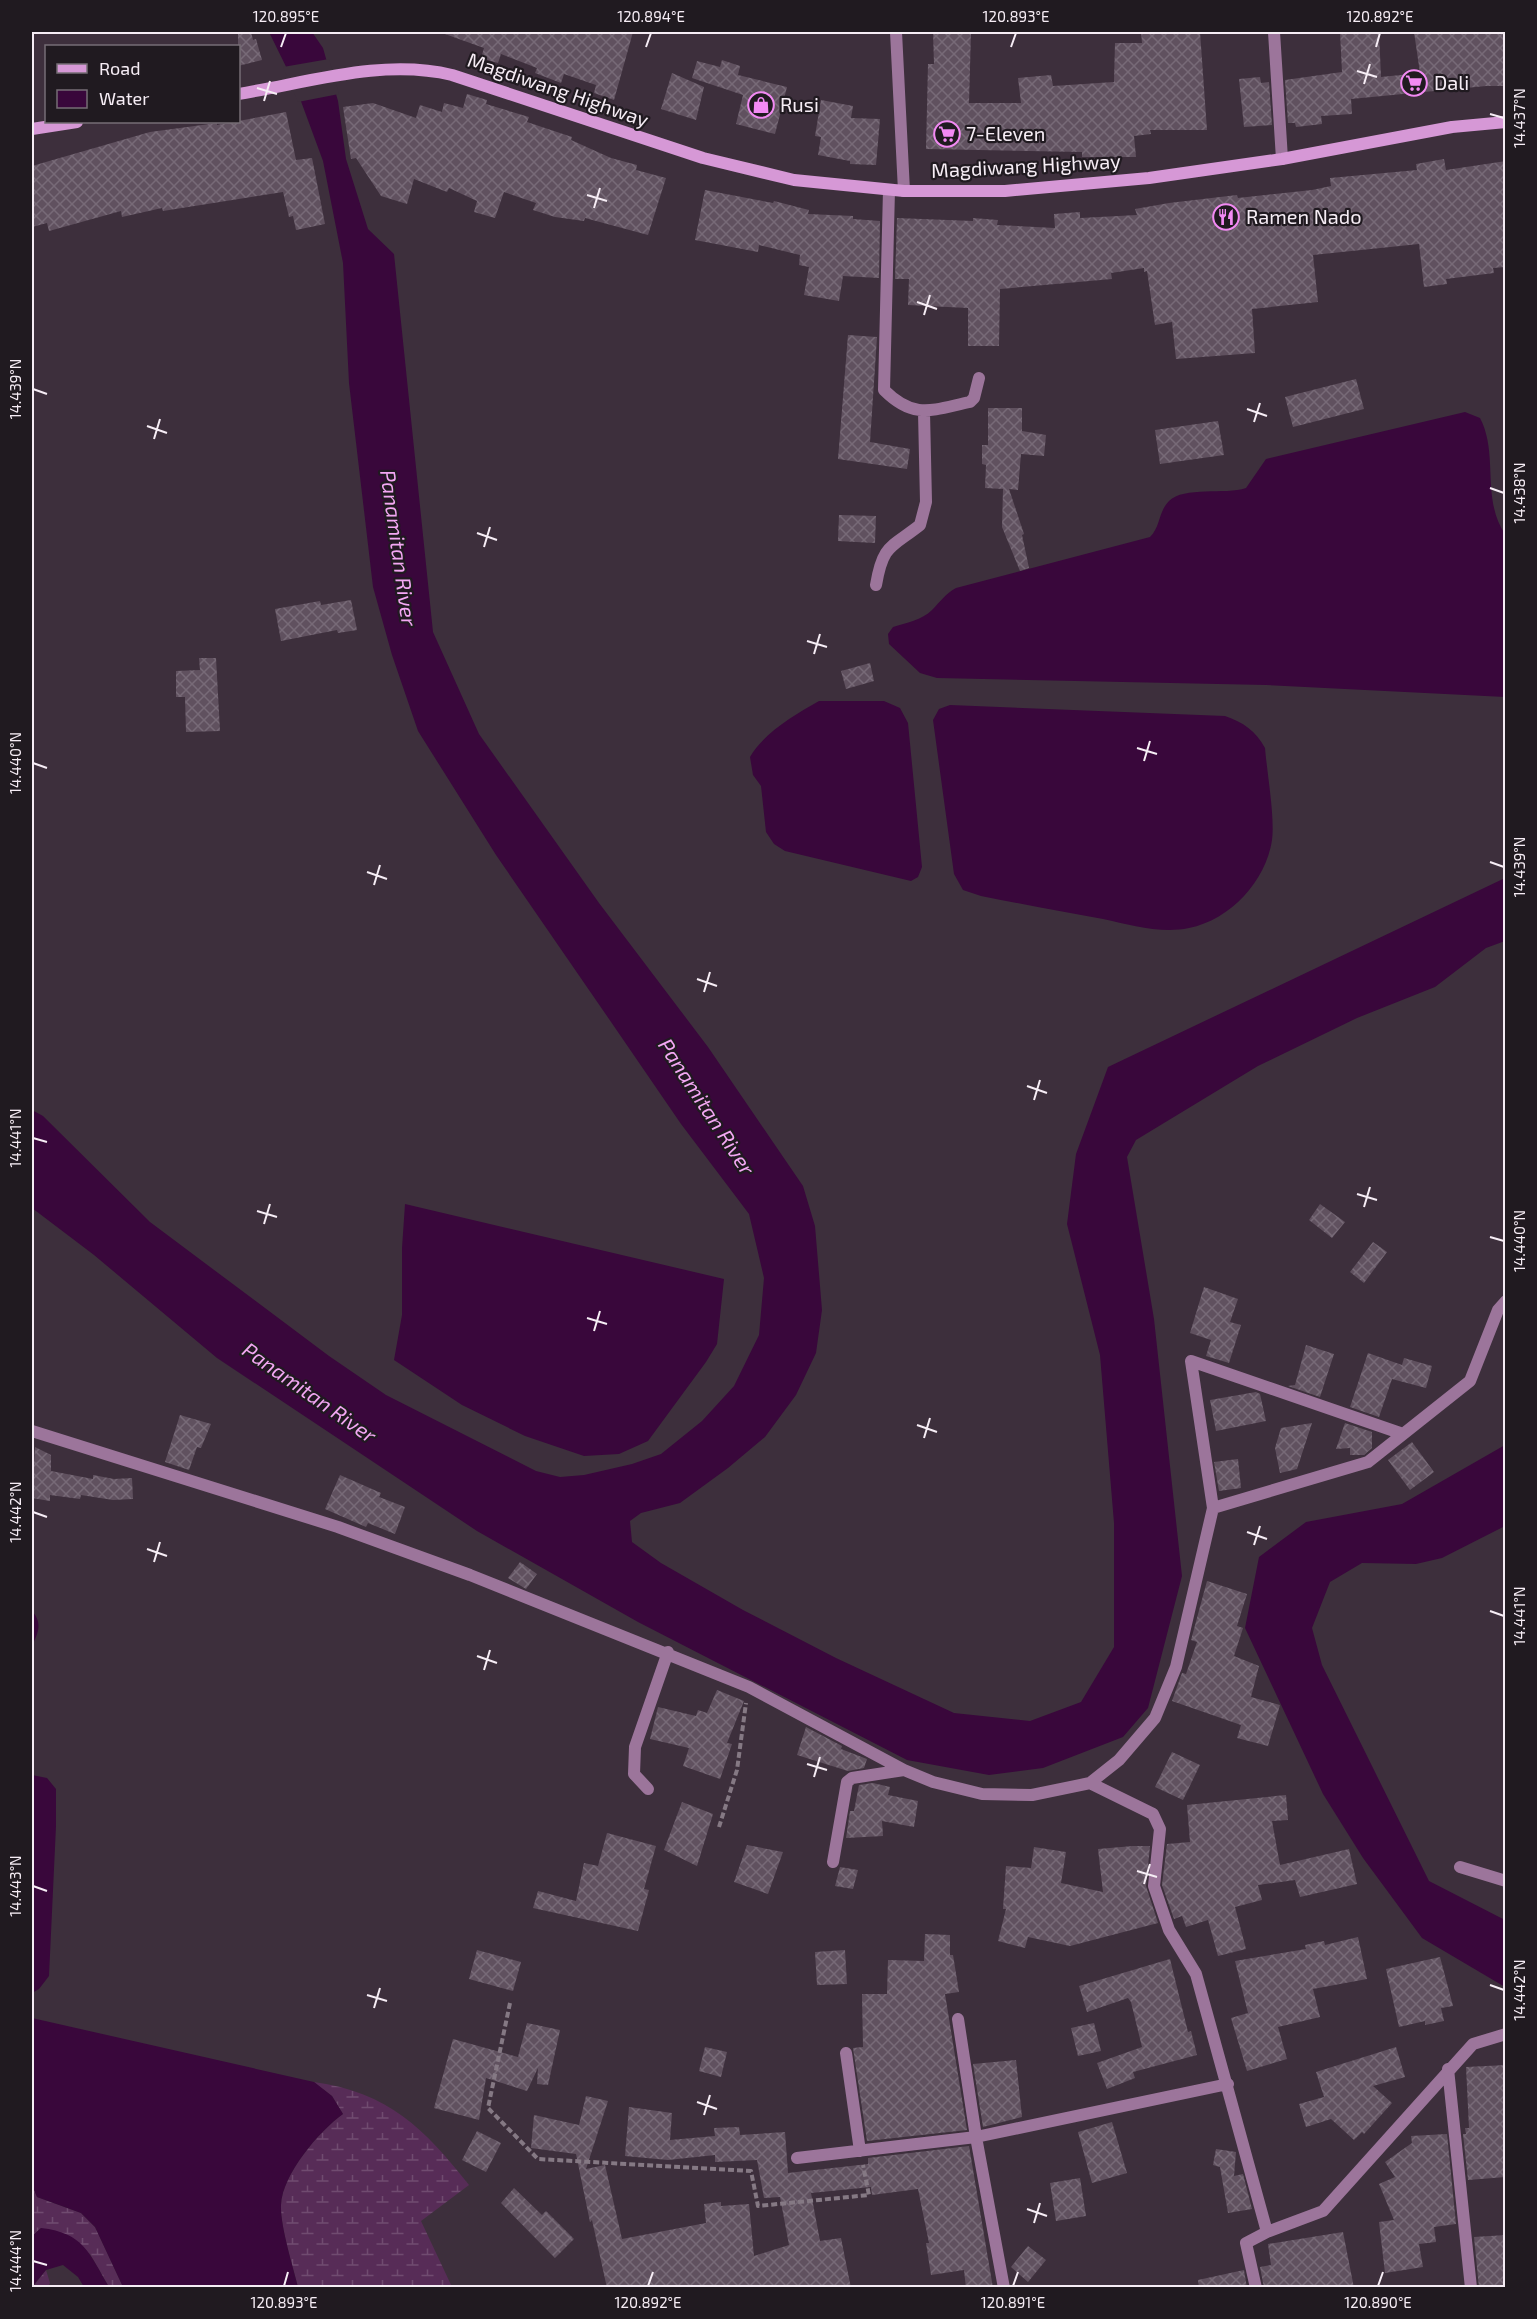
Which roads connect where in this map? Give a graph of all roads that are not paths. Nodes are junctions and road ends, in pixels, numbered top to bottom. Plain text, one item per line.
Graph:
1 (897, 32) edge
2 (1274, 32) edge
3 (242, 94) edge
4 (1506, 122) edge
5 (71, 123) edge
6 (32, 129) edge
7 (1282, 159) junction
8 (889, 190) junction
9 (904, 191) junction
10 (979, 378) dead end
11 (924, 412) junction
12 (876, 585) dead end
13 (1506, 1301) edge
14 (32, 1431) edge
15 (1403, 1434) junction
16 (1213, 1508) junction
17 (668, 1652) junction
18 (904, 1770) junction
19 (1090, 1783) junction
20 (648, 1789) dead end
21 (833, 1862) dead end
22 (1460, 1867) dead end
23 (1506, 1881) edge
24 (958, 2019) dead end
25 (1506, 2034) edge
26 (846, 2053) dead end
27 (1448, 2069) junction
28 (1228, 2084) junction
29 (976, 2137) junction
30 (860, 2151) junction
31 (797, 2157) dead end
32 (1267, 2232) junction
33 (1004, 2288) edge
34 (1256, 2288) edge
35 (1472, 2288) edge

1 - 9 street
2 - 7 street
3 - 8 main road, Magdiwang Highway
4 - 7 main road, Magdiwang Highway
5 - 6 main road
7 - 9 main road, Magdiwang Highway
8 - 9 main road, Magdiwang Highway
8 - 11 street
10 - 11 street
11 - 12 street
13 - 15 street
14 - 17 street
15 - 16 street
15 - 16 street
16 - 19 street
17 - 18 street
17 - 20 street
18 - 19 street
18 - 21 street
19 - 28 street
22 - 23 street
24 - 29 street
25 - 27 street
26 - 30 street
27 - 32 street
27 - 35 street
28 - 29 street
28 - 32 street
29 - 30 street
29 - 33 street
30 - 31 street
32 - 34 street

